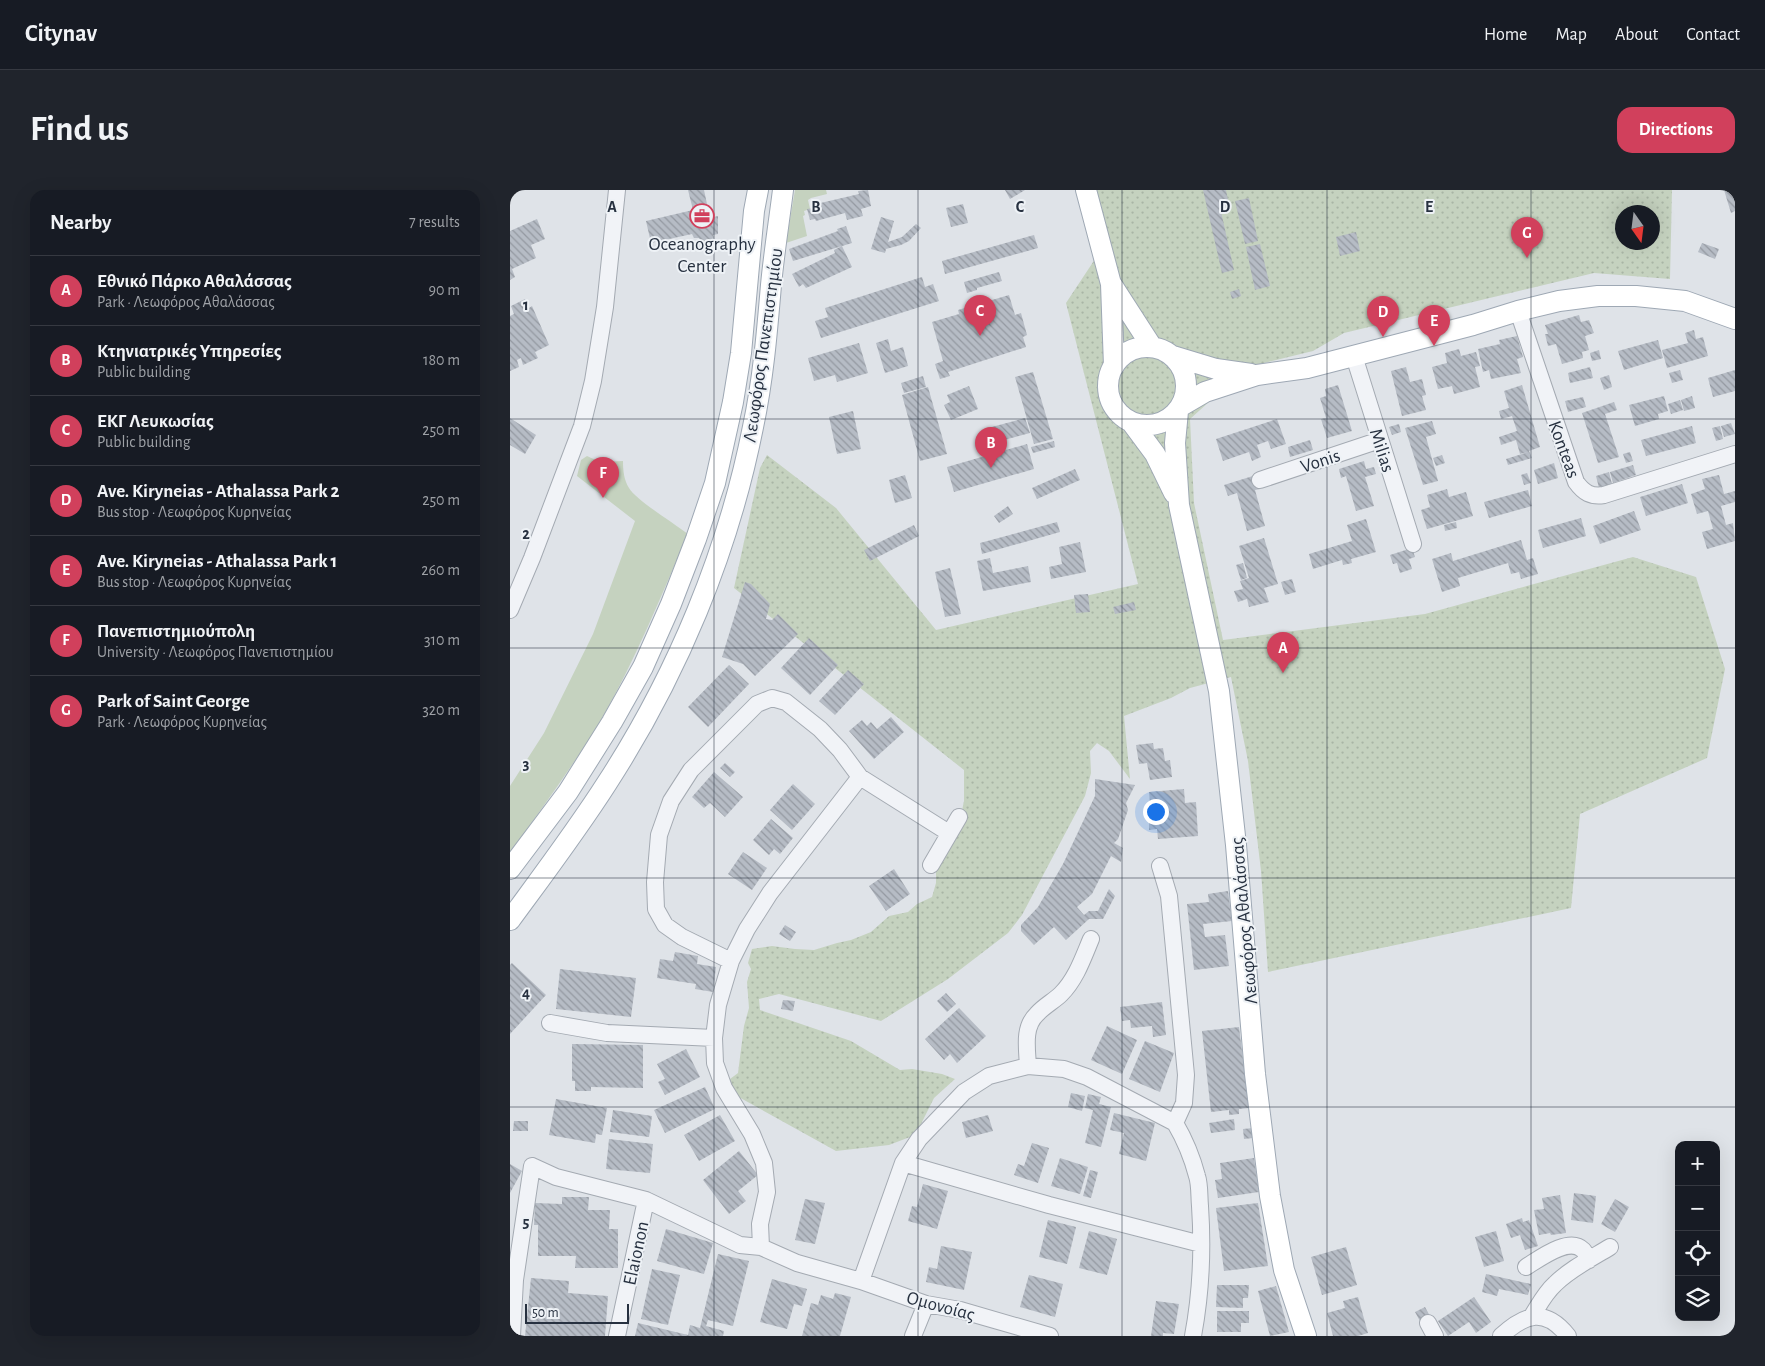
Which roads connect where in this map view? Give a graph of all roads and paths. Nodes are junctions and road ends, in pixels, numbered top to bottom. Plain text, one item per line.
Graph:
1 (617, 190) edge
2 (758, 190) edge
3 (783, 190) edge
4 (1086, 190) edge
5 (1111, 284) junction
6 (1518, 311) junction
7 (1735, 319) edge
8 (1152, 347) junction
9 (1173, 356) junction
10 (1354, 356) junction
11 (1114, 366) junction
12 (1257, 375) junction
13 (1180, 409) junction
14 (1132, 422) junction
15 (1380, 440) junction
16 (1735, 454) edge
17 (1260, 480) dead end
18 (1179, 505) junction
19 (1413, 544) dead end
20 (510, 610) edge
21 (860, 778) junction
22 (959, 817) dead end
23 (949, 833) junction
24 (931, 865) dead end
25 (1160, 866) dead end
26 (510, 869) edge
27 (510, 920) edge
28 (1091, 939) dead end
29 (731, 961) junction
30 (550, 1023) dead end
31 (714, 1038) junction
32 (1028, 1066) junction
33 (1176, 1123) junction
34 (903, 1162) junction
35 (646, 1200) junction
36 (1201, 1244) junction
37 (760, 1247) junction
38 (1610, 1247) dead end
39 (1589, 1260) junction
40 (1526, 1267) dead end
41 (513, 1280) edge
42 (861, 1282) junction
43 (926, 1304) junction
44 (1532, 1316) junction
45 (512, 1336) edge
46 (617, 1336) edge
47 (913, 1336) edge
48 (1050, 1336) edge
49 (1193, 1336) edge
50 (1306, 1336) edge
51 (1501, 1336) edge
52 (1568, 1336) edge

1 - 20 street
2 - 26 main road, Λεωφόρος Πανεπιστημίου
3 - 27 main road, Λεωφόρος Πανεπιστημίου
4 - 5 main road
5 - 8 main road
5 - 11 main road
6 - 7 main road
6 - 10 main road
6 - 16 street, Konteas
8 - 9 main road
8 - 11 main road
9 - 12 main road
9 - 13 main road
10 - 12 main road
10 - 15 street, Milias
11 - 14 main road
12 - 13 main road
13 - 14 main road
13 - 18 main road, Λεωφόρος Αθαλάσσας
14 - 18 main road, Λεωφόρος Αθαλάσσας
15 - 17 street, Vonis
15 - 19 street, Milias
18 - 50 main road, Λεωφόρος Αθαλάσσας
21 - 23 street
21 - 29 street
21 - 29 street
22 - 23 street
23 - 24 street
25 - 33 street
28 - 32 street
29 - 31 street
30 - 31 street
31 - 37 street
32 - 33 street
32 - 34 street
33 - 36 street
34 - 36 street
34 - 42 street
35 - 37 street, Ομονοίας
35 - 41 street, Ομονοίας
35 - 46 street, Elaionon
36 - 49 street
37 - 42 street, Ομονοίας
38 - 39 street
39 - 40 street
39 - 44 street
41 - 45 street
42 - 43 street, Ομονοίας
43 - 47 street
43 - 48 street, Ομονοίας
44 - 51 street
44 - 52 street

